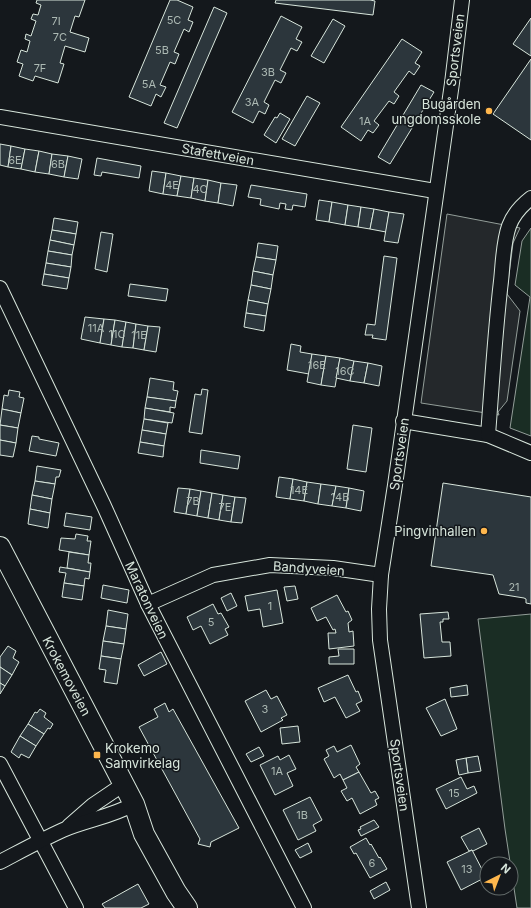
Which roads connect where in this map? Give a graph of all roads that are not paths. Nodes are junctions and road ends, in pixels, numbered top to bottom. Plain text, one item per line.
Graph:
1 (462, 0) edge
2 (0, 117) edge
3 (436, 191) junction
4 (531, 198) edge
5 (0, 288) edge
6 (403, 421) junction
7 (488, 435) junction
8 (531, 453) edge
9 (0, 547) edge
10 (381, 575) junction
11 (148, 604) junction
12 (0, 764) edge
13 (124, 784) junction
14 (134, 804) junction
15 (64, 830) junction
16 (40, 842) junction
17 (0, 862) edge
18 (76, 908) edge
19 (187, 908) edge
20 (194, 908) edge
21 (304, 908) edge
22 (419, 908) edge

1 - 3 street, Sportsveien
2 - 3 street, Stafettveien
3 - 6 street, Sportsveien
4 - 7 street
5 - 11 street, Maratonveien
6 - 7 street
6 - 10 street, Sportsveien
7 - 8 street
9 - 13 main road, Krokemoveien
10 - 11 street, Bandyveien
10 - 22 street, Sportsveien
11 - 21 street, Maratonveien
12 - 16 street
13 - 14 main road, Krokemoveien
13 - 15 street
14 - 15 street
14 - 19 main road, Krokemoveien
14 - 20 main road, Krokemoveien
15 - 16 street
16 - 17 street
16 - 18 street

